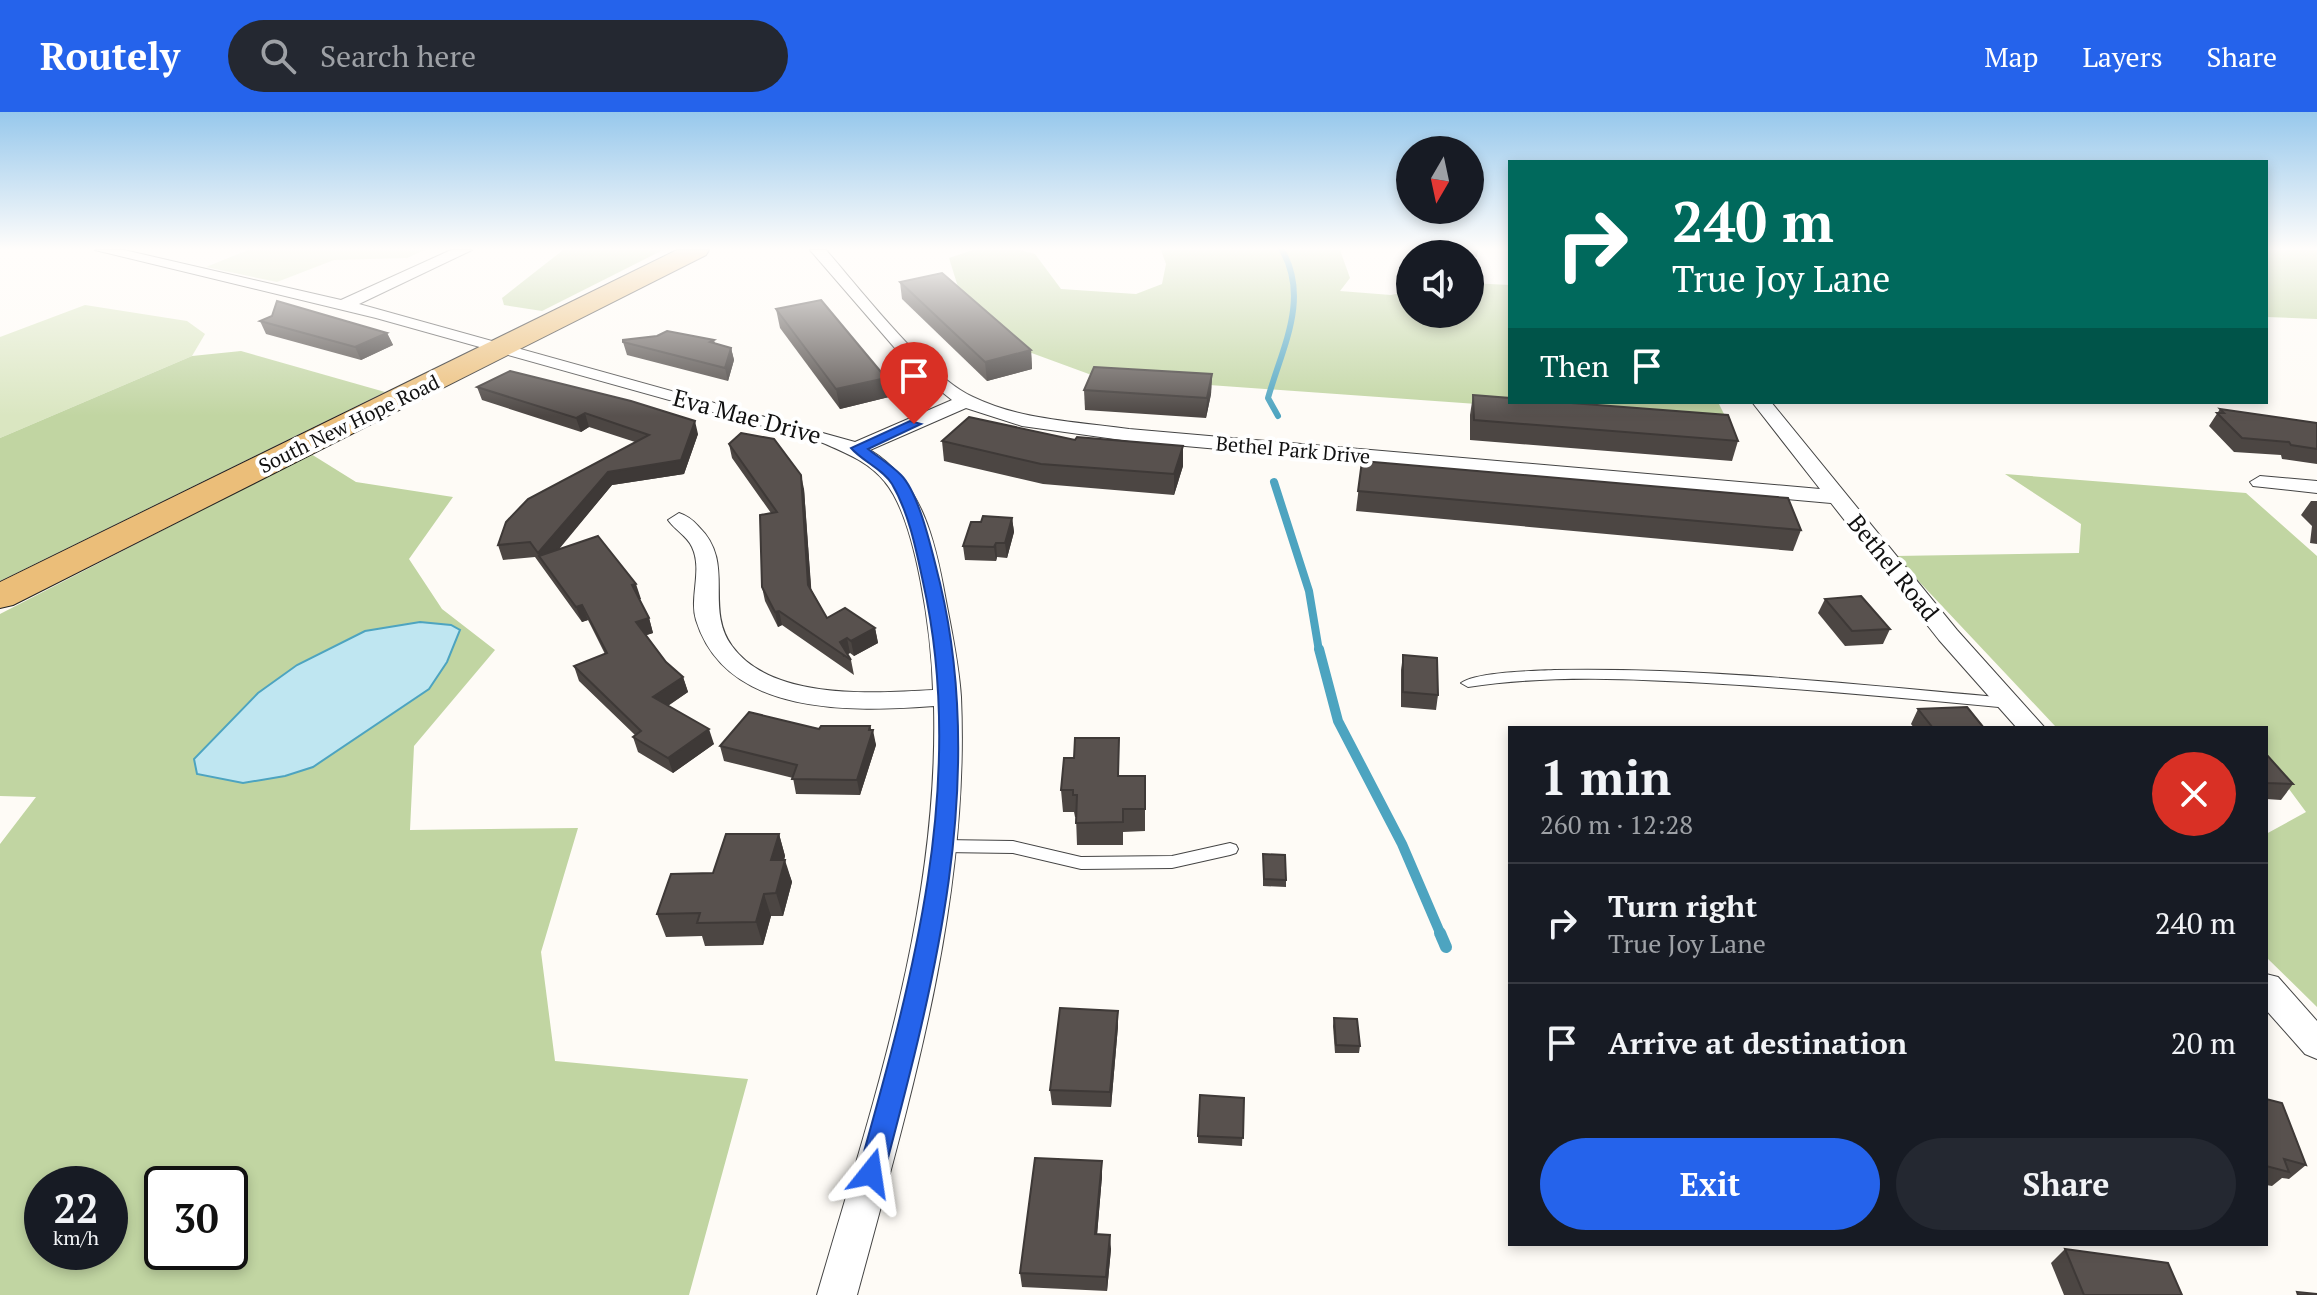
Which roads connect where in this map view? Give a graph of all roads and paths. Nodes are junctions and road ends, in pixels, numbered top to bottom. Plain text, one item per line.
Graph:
1 (344, 305) edge
2 (587, 305) edge
3 (866, 305) edge
4 (500, 349) junction
5 (965, 401) junction
6 (1763, 404) edge
7 (858, 448) junction
8 (2260, 482) dead end
9 (2317, 487) edge
10 (1835, 497) junction
11 (679, 520) dead end
12 (0, 597) edge
13 (1468, 683) dead end
14 (948, 697) junction
15 (2010, 703) junction
16 (2030, 726) edge
17 (943, 846) junction
18 (1230, 849) dead end
19 (2268, 989) edge
20 (2317, 1044) edge
21 (837, 1295) edge

1 - 4 street, Eva Mae Drive
2 - 4 main road, South New Hope Road
3 - 5 street, Bethel Park Drive
4 - 7 street, Eva Mae Drive
4 - 12 main road, South New Hope Road
5 - 7 street
5 - 10 street, Bethel Park Drive
6 - 10 street, Bethel Road
7 - 14 street, Eva Mae Drive
8 - 9 street
10 - 15 street, Bethel Road
11 - 14 street
13 - 15 lane
14 - 17 street, Eva Mae Drive
15 - 16 street, Bethel Road
17 - 18 lane
17 - 21 street, Eva Mae Drive
19 - 20 street

